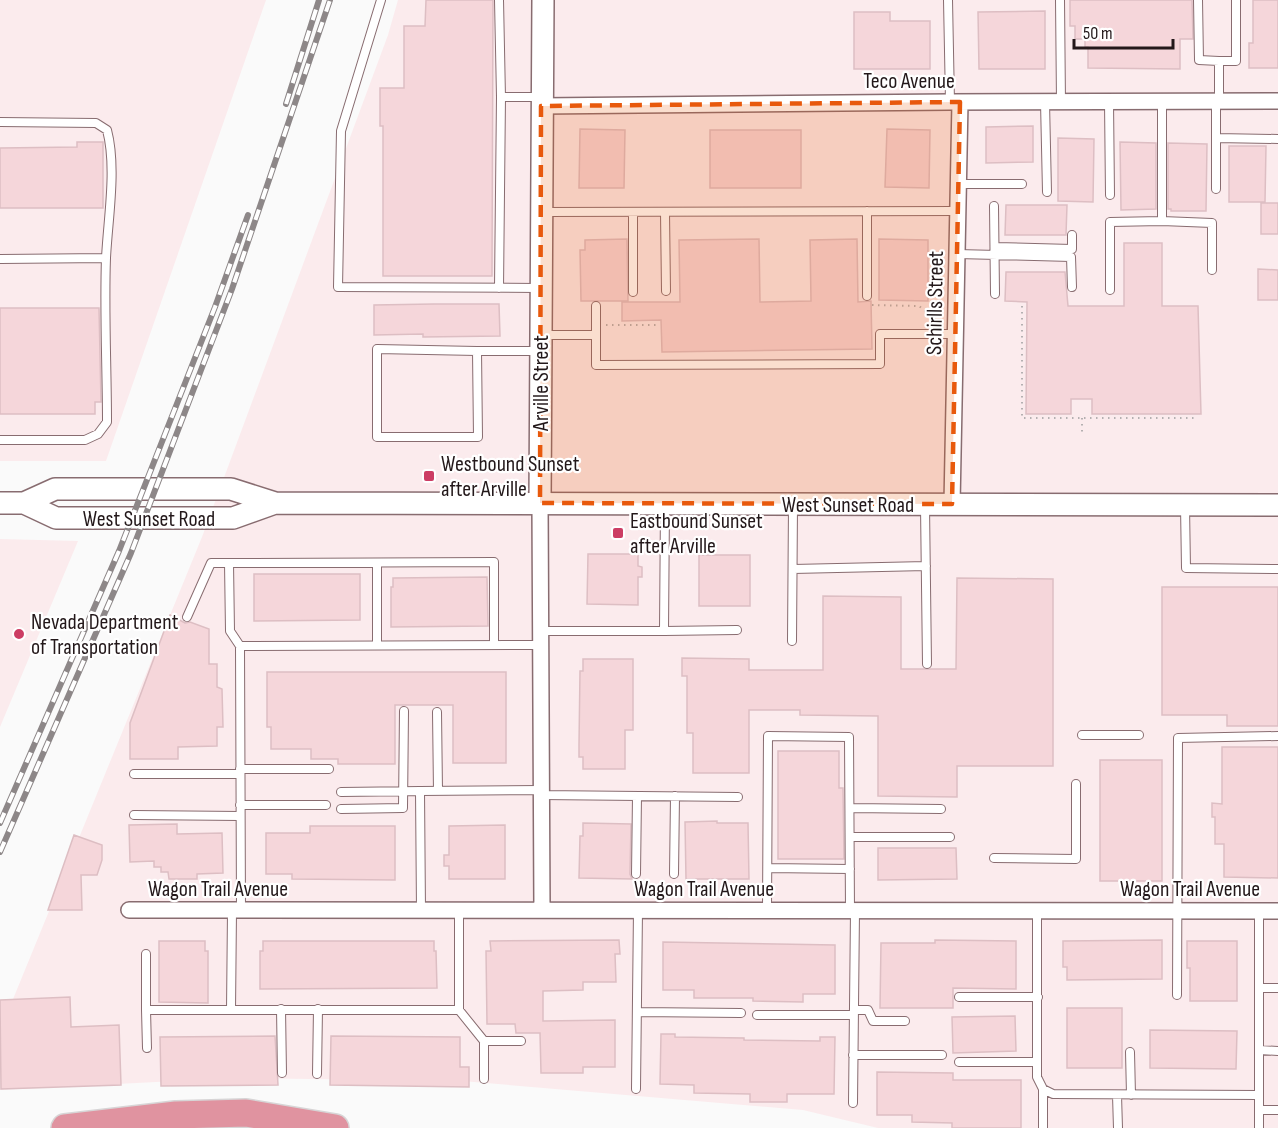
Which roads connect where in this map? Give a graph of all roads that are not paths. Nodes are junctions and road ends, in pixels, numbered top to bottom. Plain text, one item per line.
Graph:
1 (381, 0) edge
2 (499, 0) edge
3 (543, 0) edge
4 (948, 0) edge
5 (1060, 0) edge
6 (1198, 0) edge
7 (1236, 0) edge
8 (1219, 61) junction
9 (501, 97) junction
10 (1217, 101) junction
11 (1278, 101) edge
12 (542, 102) junction
13 (955, 102) junction
14 (1045, 102) junction
15 (1061, 102) junction
16 (1109, 102) junction
17 (1162, 102) junction
18 (0, 122) edge
19 (1216, 138) junction
20 (1278, 139) edge
21 (958, 184) junction
22 (1022, 184) dead end
23 (1216, 189) dead end
24 (1047, 192) dead end
25 (1110, 195) dead end
26 (994, 206) dead end
27 (867, 211) junction
28 (958, 211) junction
29 (541, 212) junction
30 (633, 212) junction
31 (665, 212) junction
32 (1162, 221) junction
33 (1072, 235) dead end
34 (995, 251) junction
35 (957, 254) junction
36 (106, 258) junction
37 (0, 259) edge
38 (1212, 270) dead end
39 (1072, 287) dead end
40 (499, 288) junction
41 (540, 288) junction
42 (1110, 290) dead end
43 (666, 291) dead end
44 (633, 292) dead end
45 (995, 294) dead end
46 (867, 296) dead end
47 (596, 306) dead end
48 (956, 334) junction
49 (596, 335) junction
50 (540, 343) junction
51 (477, 351) junction
52 (0, 440) edge
53 (0, 503) edge
54 (24, 503) junction
55 (275, 503) junction
56 (540, 503) junction
57 (665, 503) junction
58 (793, 504) junction
59 (925, 504) junction
60 (952, 504) junction
61 (1185, 505) junction
62 (1278, 505) edge
63 (229, 563) junction
64 (377, 563) junction
65 (926, 567) junction
66 (1278, 568) edge
67 (793, 569) junction
68 (187, 617) dead end
69 (737, 630) dead end
70 (664, 631) junction
71 (540, 638) junction
72 (792, 641) dead end
73 (377, 645) junction
74 (494, 645) junction
75 (240, 646) junction
76 (927, 664) dead end
77 (404, 711) dead end
78 (437, 712) dead end
79 (1082, 735) dead end
80 (1140, 735) dead end
81 (1278, 736) edge
82 (330, 769) dead end
83 (240, 772) junction
84 (134, 774) dead end
85 (1076, 784) dead end
86 (403, 791) junction
87 (420, 791) junction
88 (438, 791) junction
89 (342, 792) dead end
90 (541, 793) junction
91 (637, 796) junction
92 (675, 796) junction
93 (738, 797) dead end
94 (240, 806) junction
95 (326, 806) dead end
96 (850, 808) junction
97 (341, 809) dead end
98 (941, 809) dead end
99 (134, 815) dead end
100 (240, 816) junction
101 (850, 837) junction
102 (950, 837) dead end
103 (994, 858) dead end
104 (768, 868) junction
105 (850, 869) junction
106 (636, 874) dead end
107 (674, 874) dead end
108 (129, 910) dead end
109 (542, 910) junction
110 (638, 910) junction
111 (767, 910) junction
112 (1038, 910) junction
113 (236, 911) junction
114 (422, 911) junction
115 (459, 911) junction
116 (852, 911) junction
117 (1177, 911) junction
118 (1258, 911) junction
119 (1278, 911) edge
120 (146, 954) dead end
121 (1259, 988) junction
122 (1278, 988) edge
123 (1177, 995) dead end
124 (959, 997) dead end
125 (1038, 997) junction
126 (281, 1009) junction
127 (318, 1009) junction
128 (146, 1010) junction
129 (231, 1010) junction
130 (459, 1010) junction
131 (637, 1012) junction
132 (854, 1012) junction
133 (741, 1013) dead end
134 (757, 1015) dead end
135 (905, 1022) dead end
136 (484, 1041) junction
137 (522, 1041) dead end
138 (147, 1048) dead end
139 (1259, 1050) junction
140 (1278, 1051) edge
141 (1130, 1052) dead end
142 (853, 1055) junction
143 (942, 1055) dead end
144 (959, 1062) dead end
145 (1038, 1062) junction
146 (282, 1073) dead end
147 (316, 1074) dead end
148 (484, 1079) dead end
149 (636, 1089) dead end
150 (1043, 1089) junction
151 (1117, 1095) junction
152 (1131, 1095) junction
153 (1259, 1095) junction
154 (853, 1103) dead end
155 (1259, 1110) junction
156 (1278, 1110) edge
157 (65, 1128) edge
158 (335, 1128) edge
159 (1043, 1128) edge
160 (1118, 1128) edge
161 (1259, 1128) edge

1 - 40 lane
2 - 9 lane
3 - 12 main road, Arville Street
4 - 13 lane
5 - 15 lane
6 - 8 lane
7 - 8 lane
8 - 10 lane
9 - 12 lane
9 - 40 lane
10 - 11 street, Teco Avenue
10 - 17 street, Teco Avenue
10 - 19 lane
12 - 13 street, Teco Avenue
12 - 29 main road, Arville Street
13 - 14 street, Teco Avenue
13 - 21 street, Schirlls Street
14 - 15 street, Teco Avenue
14 - 24 lane
15 - 16 street, Teco Avenue
16 - 17 street, Teco Avenue
16 - 25 lane
17 - 32 lane
18 - 36 lane
19 - 20 lane
19 - 23 lane
21 - 22 lane
21 - 28 street, Schirlls Street
26 - 34 lane
27 - 28 lane
27 - 31 lane
27 - 46 lane
28 - 35 street, Schirlls Street
29 - 30 lane
29 - 41 main road, Arville Street
30 - 31 lane
30 - 44 lane
31 - 43 lane
32 - 38 lane
32 - 42 lane
33 - 34 lane
34 - 35 lane
34 - 39 lane
34 - 45 lane
35 - 48 street, Schirlls Street
36 - 37 lane
36 - 52 lane
40 - 41 lane
41 - 50 main road, Arville Street
47 - 49 lane
48 - 49 lane
48 - 60 street, Schirlls Street
49 - 50 lane
50 - 51 lane
50 - 56 main road, Arville Street
51 - 51 lane
53 - 54 main road, West Sunset Road
54 - 55 main road, West Sunset Road
54 - 55 main road, West Sunset Road
55 - 56 main road, West Sunset Road
56 - 57 main road, West Sunset Road
56 - 71 street, Arville Street
57 - 58 main road, West Sunset Road
57 - 70 lane
58 - 59 main road, West Sunset Road
58 - 67 lane
59 - 60 main road, West Sunset Road
59 - 65 lane
60 - 61 main road, West Sunset Road
61 - 62 main road, West Sunset Road
61 - 66 lane
63 - 64 lane
63 - 68 lane
63 - 75 lane
64 - 73 lane
64 - 74 lane
65 - 67 lane
65 - 76 lane
67 - 72 lane
69 - 70 lane
70 - 71 lane
71 - 74 lane
71 - 90 street, Arville Street
73 - 74 lane
73 - 75 lane
75 - 83 lane
77 - 86 lane
78 - 88 lane
79 - 80 lane
81 - 117 lane
82 - 83 lane
83 - 84 lane
83 - 94 lane
85 - 103 lane
86 - 87 lane
86 - 89 lane
86 - 97 lane
87 - 88 lane
87 - 114 lane
88 - 90 lane
90 - 91 lane
90 - 109 street, Arville Street
91 - 92 lane
91 - 106 lane
92 - 93 lane
92 - 107 lane
94 - 95 lane
94 - 100 lane
96 - 98 lane
96 - 101 lane
96 - 104 lane
99 - 100 lane
100 - 113 lane
101 - 102 lane
101 - 105 lane
104 - 105 lane
104 - 111 lane
105 - 116 lane
108 - 113 street, Wagon Trail Avenue
109 - 110 street, Wagon Trail Avenue
109 - 115 street, Wagon Trail Avenue
110 - 111 street, Wagon Trail Avenue
110 - 131 lane
111 - 116 street, Wagon Trail Avenue
112 - 116 street, Wagon Trail Avenue
112 - 117 street, Wagon Trail Avenue
112 - 125 lane
113 - 114 street, Wagon Trail Avenue
113 - 129 lane
114 - 115 street, Wagon Trail Avenue
115 - 130 lane
116 - 132 lane
117 - 118 street, Wagon Trail Avenue
117 - 123 lane
118 - 119 street, Wagon Trail Avenue
118 - 121 lane
120 - 128 lane
121 - 122 lane
121 - 139 lane
124 - 125 lane
125 - 145 lane
126 - 127 lane
126 - 129 lane
126 - 146 lane
127 - 130 lane
127 - 147 lane
128 - 129 lane
128 - 138 lane
130 - 136 lane
131 - 133 lane
131 - 149 lane
132 - 134 lane
132 - 135 lane
132 - 142 lane
136 - 137 lane
136 - 148 lane
139 - 140 lane
139 - 153 lane
141 - 152 lane
142 - 143 lane
142 - 154 lane
144 - 145 lane
145 - 150 lane
150 - 151 lane
150 - 159 lane
151 - 152 lane
151 - 160 lane
152 - 153 lane
153 - 155 lane
155 - 156 lane
155 - 161 lane
157 - 158 highway

